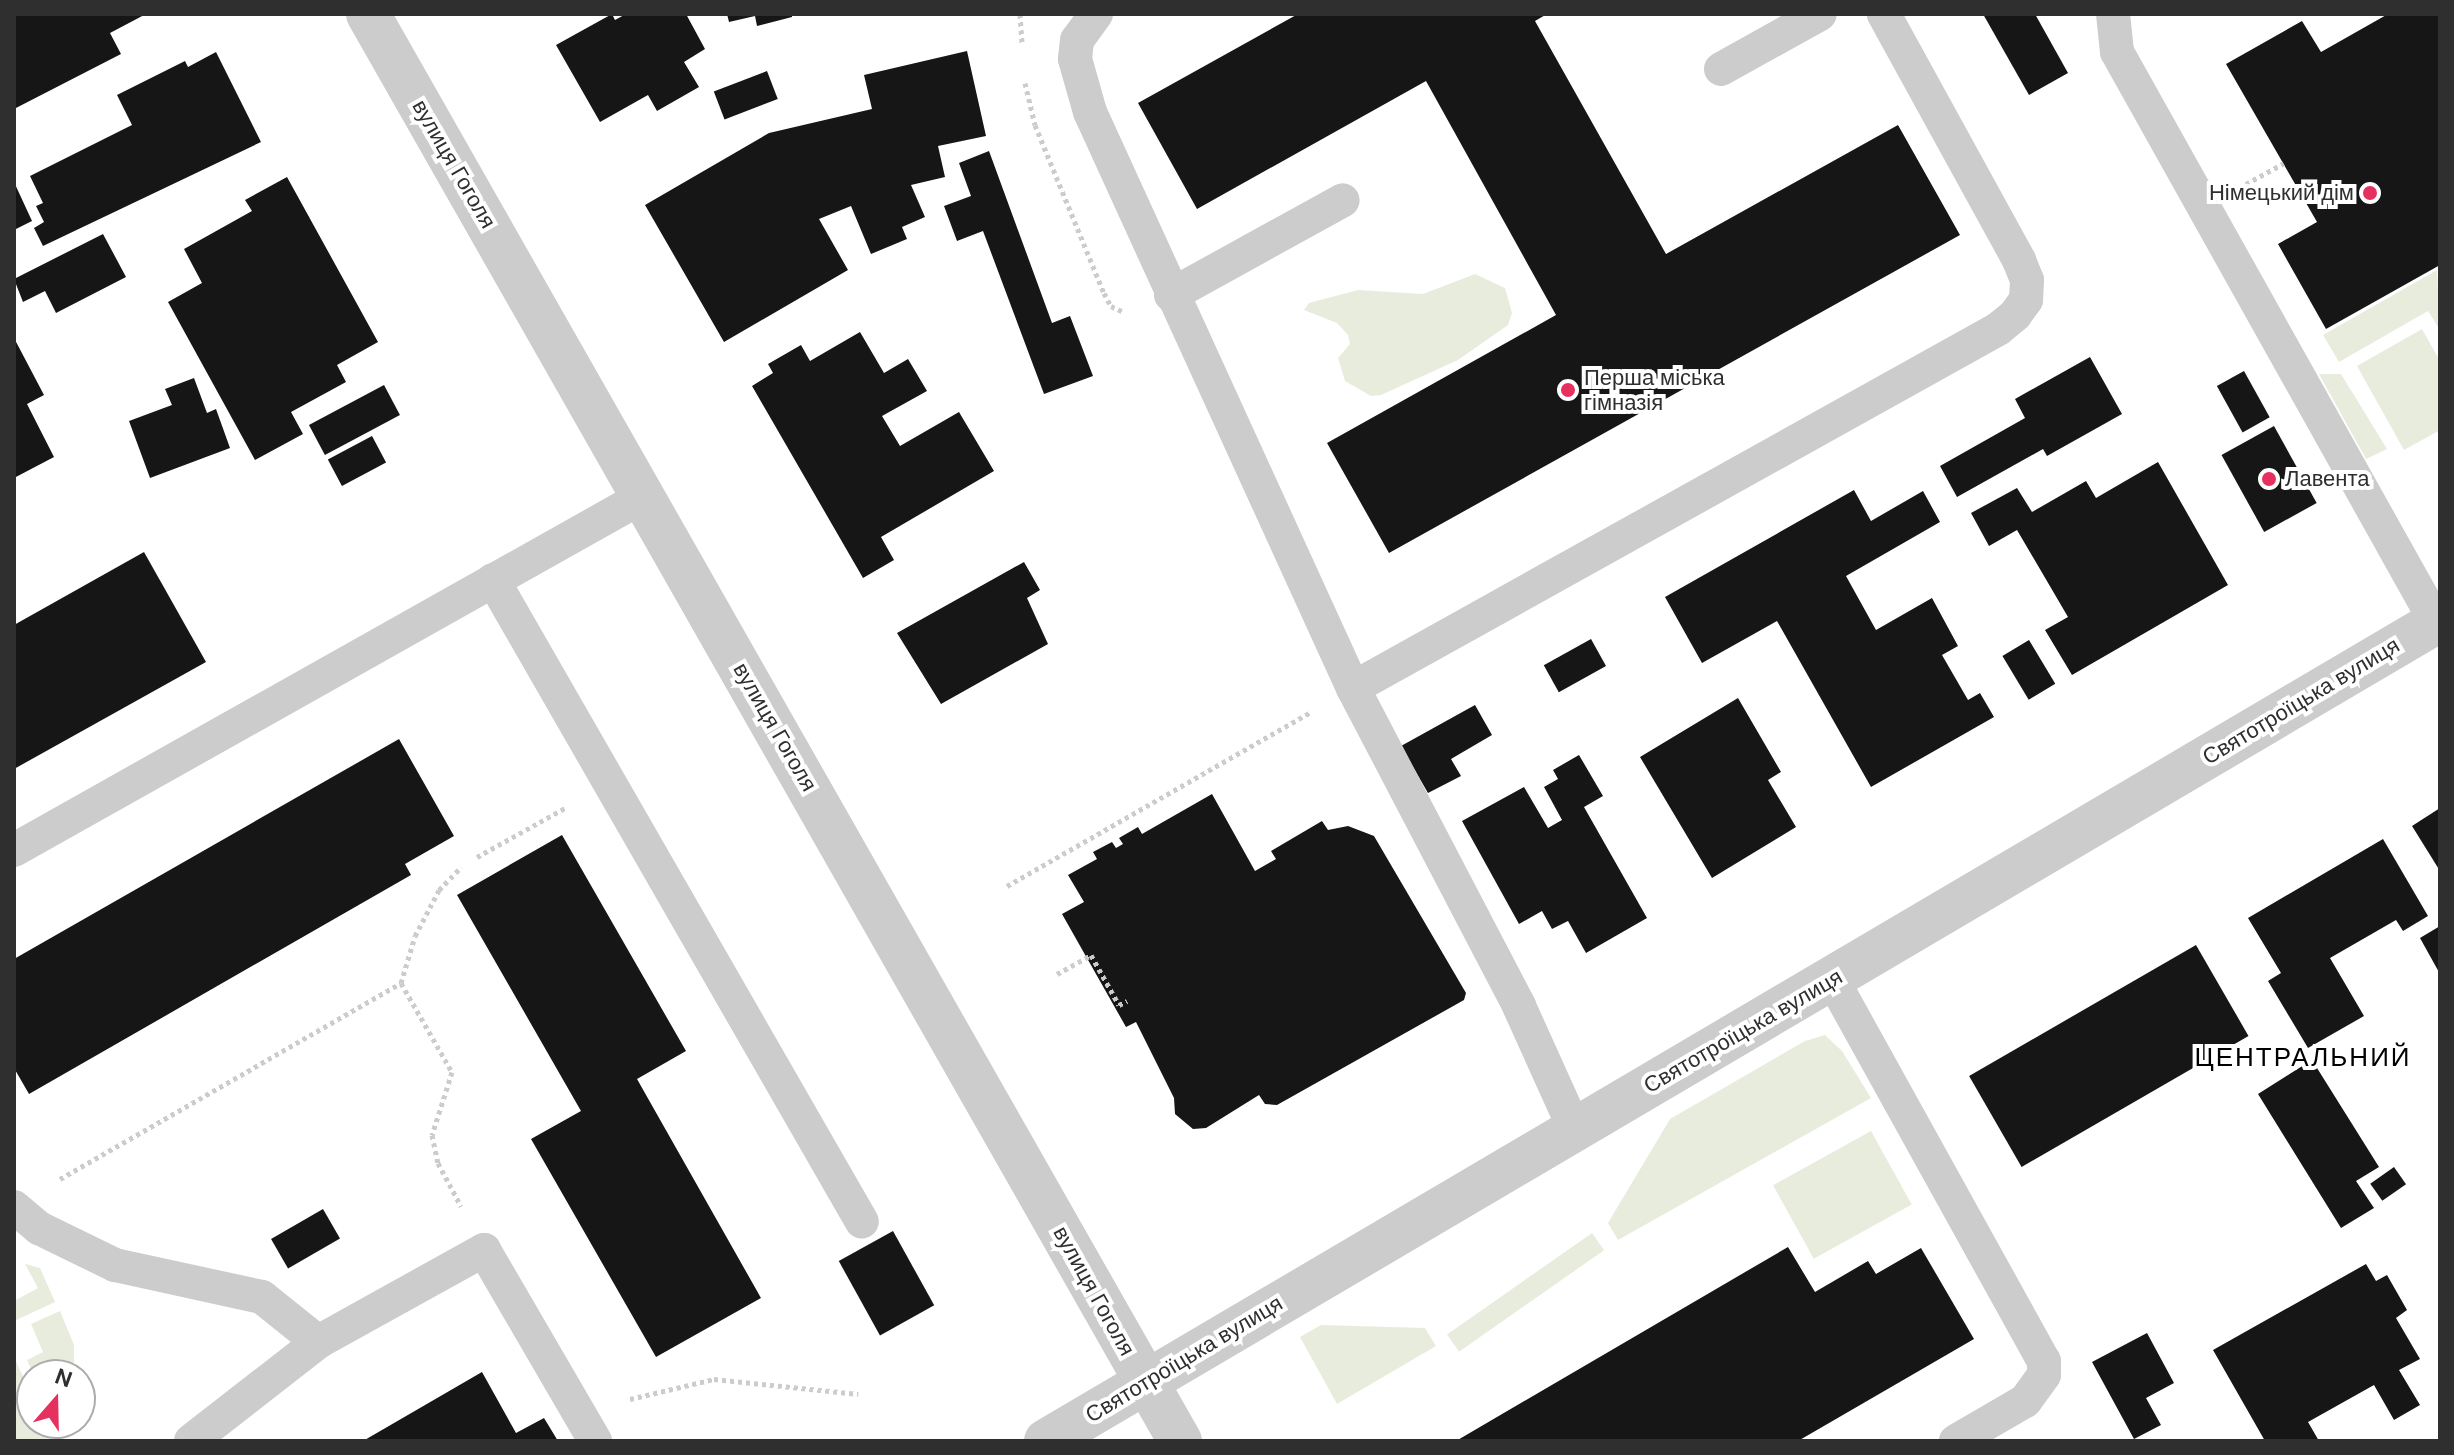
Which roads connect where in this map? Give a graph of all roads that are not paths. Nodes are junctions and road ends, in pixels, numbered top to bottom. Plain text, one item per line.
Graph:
1 (368, 14) edge
2 (1096, 14) edge
3 (1820, 14) edge
4 (1884, 14) edge
5 (2113, 14) edge
6 (1721, 69) dead end
7 (1343, 200) dead end
8 (1171, 295) junction
9 (644, 496) junction
10 (493, 580) junction
11 (2438, 621) edge
12 (1353, 688) junction
13 (14, 850) edge
14 (1832, 979) junction
15 (1575, 1130) junction
16 (14, 1207) edge
17 (862, 1222) dead end
18 (318, 1342) junction
19 (1146, 1384) junction
20 (191, 1441) edge
21 (595, 1441) edge
22 (1046, 1441) edge
23 (1180, 1441) edge
24 (1956, 1441) edge

1 - 9 street, вулиця Гоголя
2 - 8 lane
3 - 6 lane
4 - 12 lane
5 - 11 lane
7 - 8 lane
8 - 12 lane
9 - 10 lane
9 - 19 street, вулиця Гоголя
10 - 13 lane
10 - 17 lane
11 - 14 street, Святотроїцька вулиця
12 - 15 lane
14 - 15 street, Святотроїцька вулиця
14 - 24 lane
15 - 19 street, Святотроїцька вулиця
16 - 18 lane
18 - 20 lane
18 - 21 lane
19 - 22 street, Святотроїцька вулиця
19 - 23 street, вулиця Гоголя

